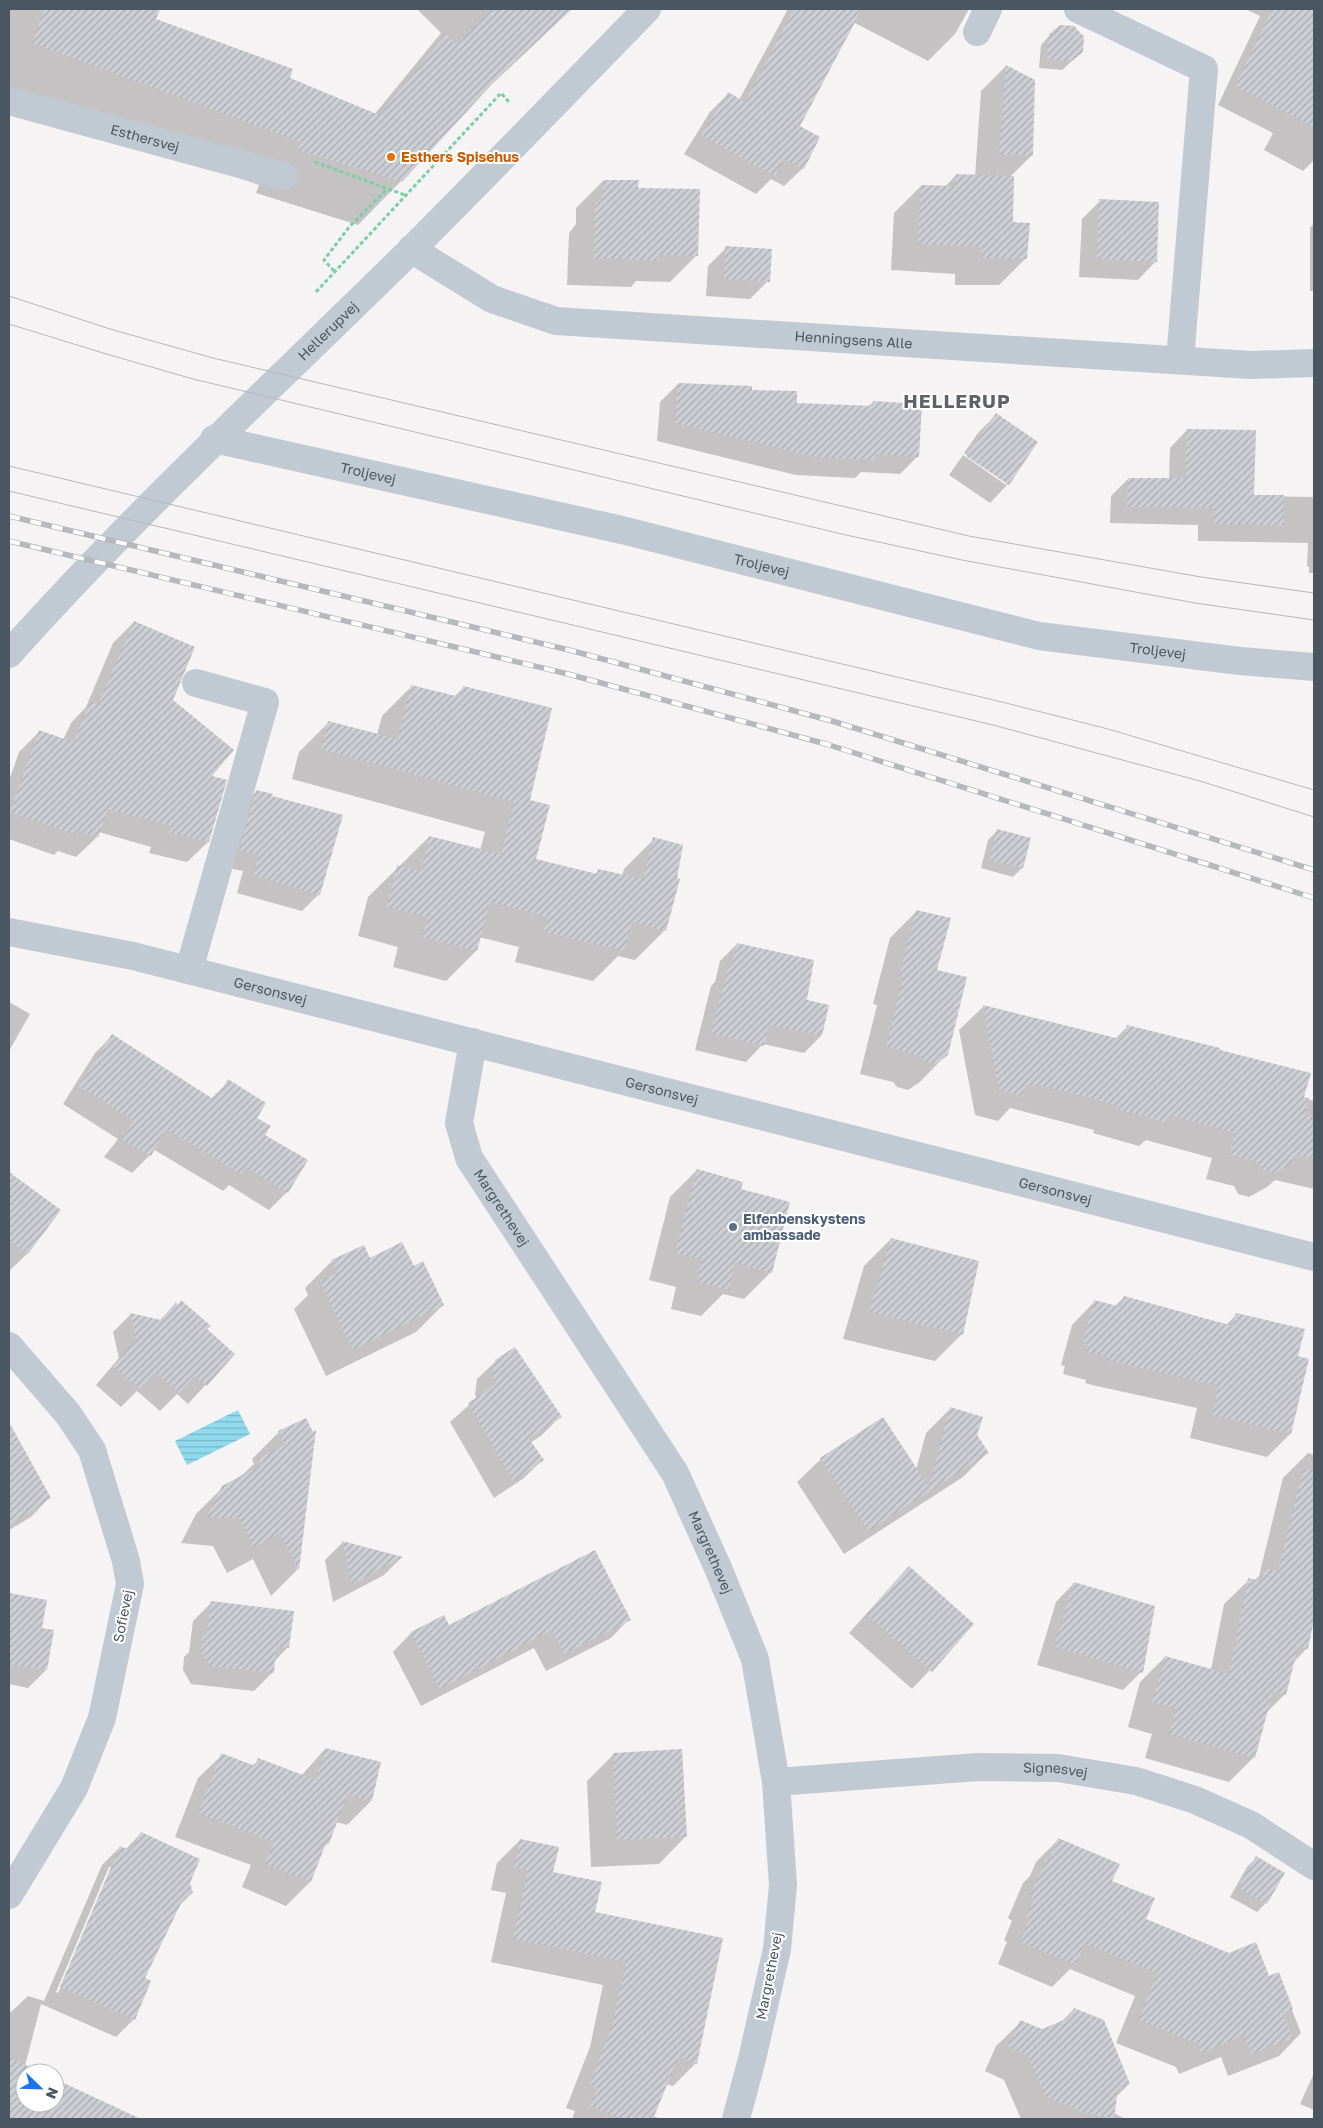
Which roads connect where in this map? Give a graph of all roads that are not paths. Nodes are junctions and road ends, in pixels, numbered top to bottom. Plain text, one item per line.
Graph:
1 (647, 9) edge
2 (1078, 9) edge
3 (9, 101) edge
4 (283, 176) road end
5 (411, 249) junction
6 (1180, 360) junction
7 (1314, 363) edge
8 (214, 439) junction
9 (9, 654) edge
10 (1314, 667) edge
11 (196, 683) dead end
12 (9, 932) edge
13 (189, 970) junction
14 (473, 1042) junction
15 (1314, 1257) edge
16 (9, 1346) edge
17 (776, 1782) junction
18 (1314, 1866) edge
19 (9, 1895) edge
20 (736, 2119) edge

1 - 5 street, Hellerupvej
2 - 6 street
3 - 4 street, Esthersvej
5 - 6 street, Henningsens Alle
5 - 8 street, Hellerupvej
6 - 7 street, Henningsens Alle
8 - 9 street, Hellerupvej
8 - 10 street, Troljevej
11 - 13 street
12 - 13 street, Gersonsvej
13 - 14 street, Gersonsvej
14 - 15 street, Gersonsvej
14 - 17 street, Margrethevej
16 - 19 street, Sofievej
17 - 18 street, Signesvej
17 - 20 street, Margrethevej

